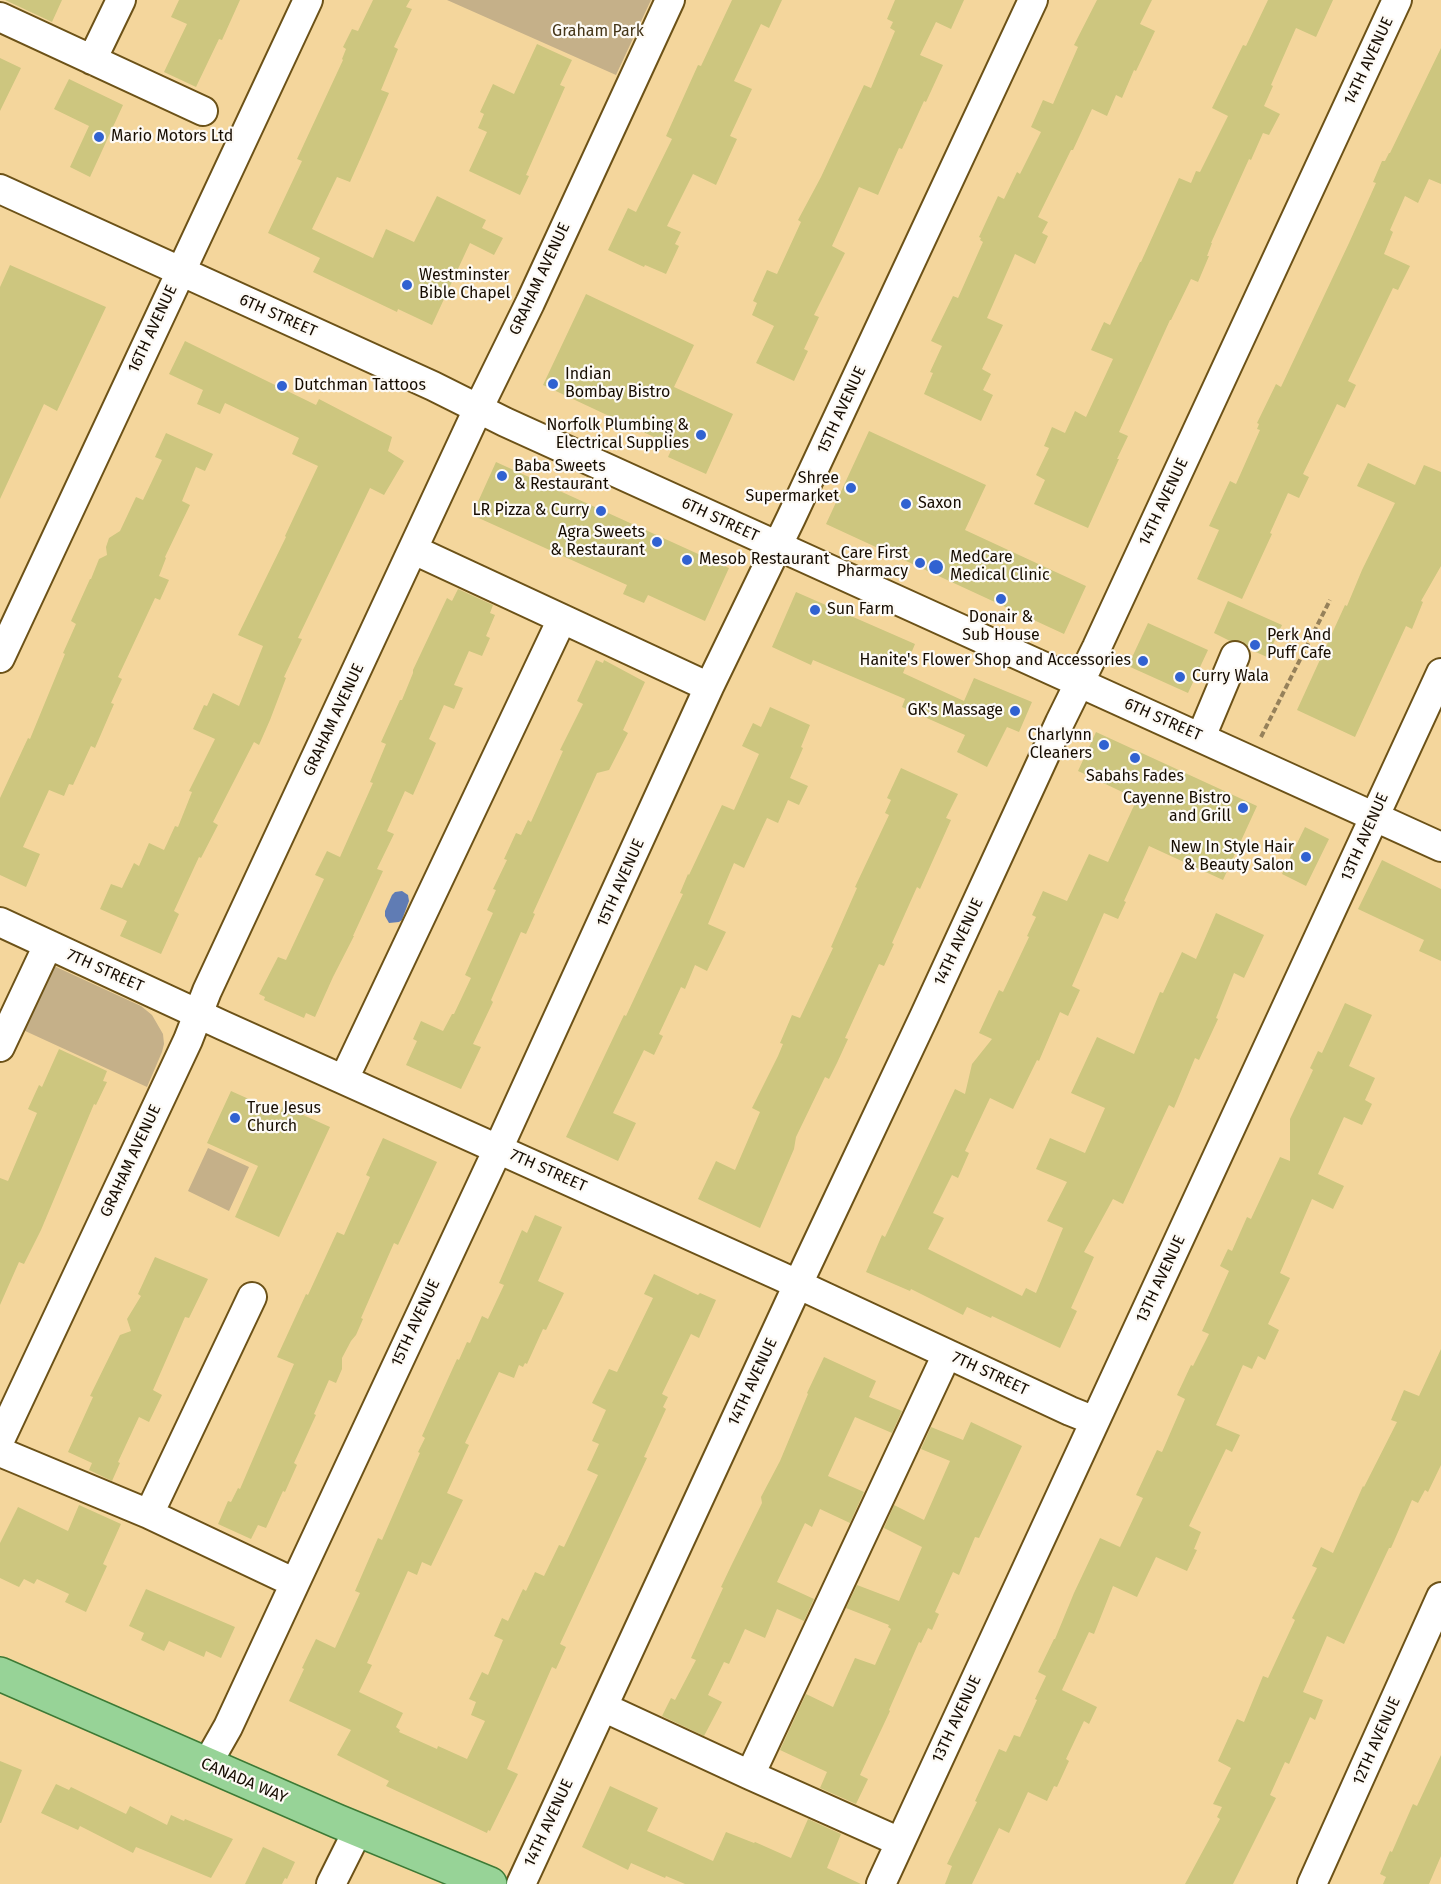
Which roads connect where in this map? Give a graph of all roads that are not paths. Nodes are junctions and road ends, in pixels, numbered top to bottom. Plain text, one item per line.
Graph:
1 (120, 0) edge
2 (308, 0) edge
3 (670, 0) edge
4 (1033, 0) edge
5 (1397, 0) edge
6 (0, 17) edge
7 (92, 60) junction
8 (203, 111) dead end
9 (0, 189) edge
10 (180, 272) junction
11 (478, 409) junction
12 (778, 546) junction
13 (414, 550) junction
14 (562, 619) junction
15 (1235, 656) dead end
16 (0, 658) edge
17 (1441, 673) edge
18 (1080, 682) junction
19 (709, 687) junction
20 (1201, 737) junction
21 (1374, 817) junction
22 (1441, 847) edge
23 (0, 922) edge
24 (48, 945) junction
25 (197, 1013) junction
26 (0, 1047) edge
27 (344, 1079) junction
28 (498, 1149) junction
29 (798, 1284) junction
30 (252, 1298) dead end
31 (947, 1354) junction
32 (1095, 1421) junction
33 (0, 1440) edge
34 (0, 1452) edge
35 (149, 1514) junction
36 (296, 1583) junction
37 (1441, 1598) edge
38 (0, 1674) edge
39 (603, 1707) junction
40 (207, 1764) junction
41 (750, 1775) junction
42 (358, 1830) junction
43 (900, 1842) junction
44 (331, 1884) edge
45 (490, 1884) edge
46 (521, 1884) edge
47 (880, 1884) edge
48 (1312, 1884) edge

1 - 7 street
2 - 10 street, 16TH AVENUE
3 - 11 street, GRAHAM AVENUE
4 - 12 street, 15TH AVENUE
5 - 18 street, 14TH AVENUE
6 - 7 street
7 - 8 street
9 - 10 street, 6TH STREET
10 - 11 street, 6TH STREET
10 - 16 street, 16TH AVENUE
11 - 12 street, 6TH STREET
11 - 13 street, GRAHAM AVENUE
12 - 18 street, 6TH STREET
12 - 19 street, 15TH AVENUE
13 - 14 street
13 - 25 street, GRAHAM AVENUE
14 - 19 street
14 - 27 street
15 - 20 street
17 - 21 street, 13TH AVENUE
18 - 20 street, 6TH STREET
18 - 29 street, 14TH AVENUE
19 - 28 street, 15TH AVENUE
20 - 21 street, 6TH STREET
21 - 22 street, 6TH STREET
21 - 32 street, 13TH AVENUE
23 - 24 street, 7TH STREET
24 - 25 street, 7TH STREET
24 - 26 street
25 - 27 street, 7TH STREET
25 - 33 street, GRAHAM AVENUE
27 - 28 street, 7TH STREET
28 - 29 street, 7TH STREET
28 - 36 street, 15TH AVENUE
29 - 31 street, 7TH STREET
29 - 39 street, 14TH AVENUE
30 - 35 street
31 - 32 street, 7TH STREET
31 - 41 street
32 - 43 street, 13TH AVENUE
34 - 35 street
35 - 36 street
36 - 40 street, 15TH AVENUE
37 - 48 street, 12TH AVENUE
38 - 40 main road, CANADA WAY
39 - 41 street
39 - 46 street, 14TH AVENUE
40 - 42 main road, CANADA WAY
41 - 43 street
42 - 44 street
42 - 45 main road, CANADA WAY
43 - 47 street, 13TH AVENUE

